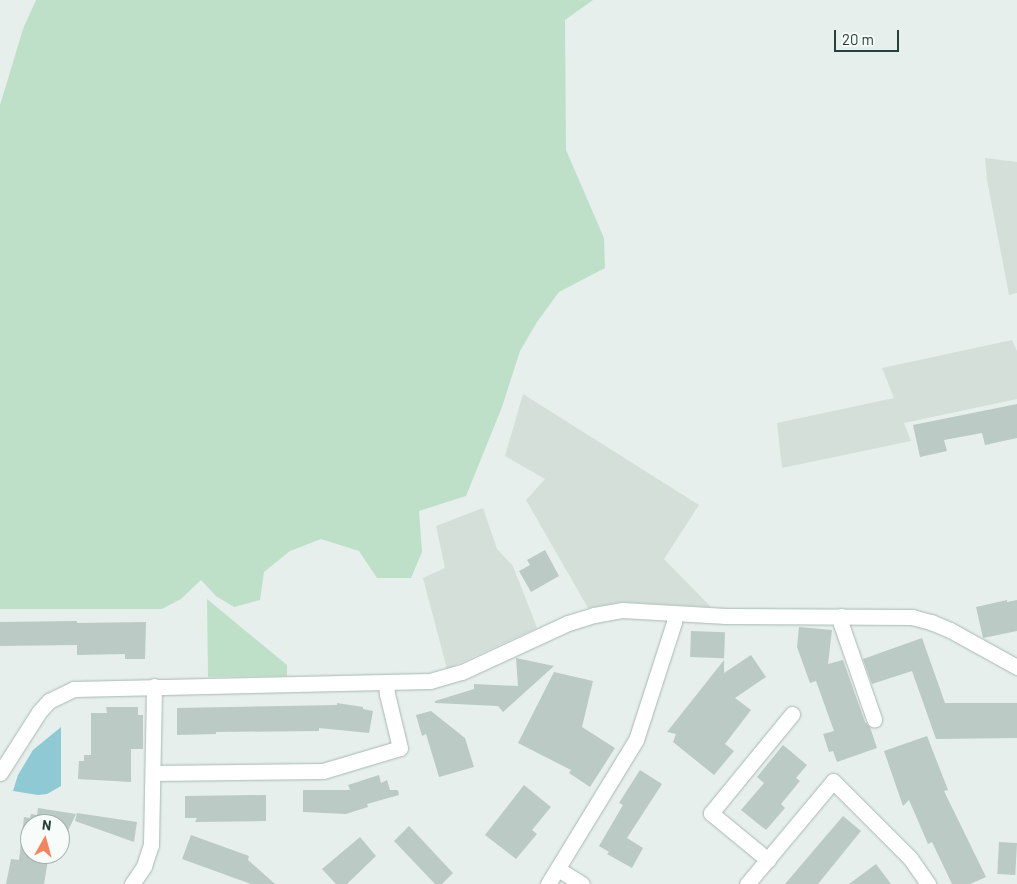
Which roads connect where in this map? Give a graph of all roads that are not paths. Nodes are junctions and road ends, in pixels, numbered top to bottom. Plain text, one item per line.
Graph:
1 (674, 612) junction
2 (841, 616) junction
3 (1017, 667) edge
4 (386, 683) junction
5 (154, 686) junction
6 (792, 714) dead end
7 (874, 719) dead end
8 (0, 772) edge
9 (153, 773) junction
10 (768, 860) junction
11 (558, 869) junction
12 (132, 884) edge
13 (548, 884) edge
14 (582, 884) edge
15 (747, 884) edge
16 (928, 884) edge

1 - 2 street
1 - 4 street
1 - 11 street
2 - 3 street
2 - 7 street
4 - 5 street
4 - 9 street
5 - 8 street
5 - 9 street
6 - 10 street
9 - 12 street
10 - 15 street
10 - 16 street
11 - 13 street
11 - 14 street

